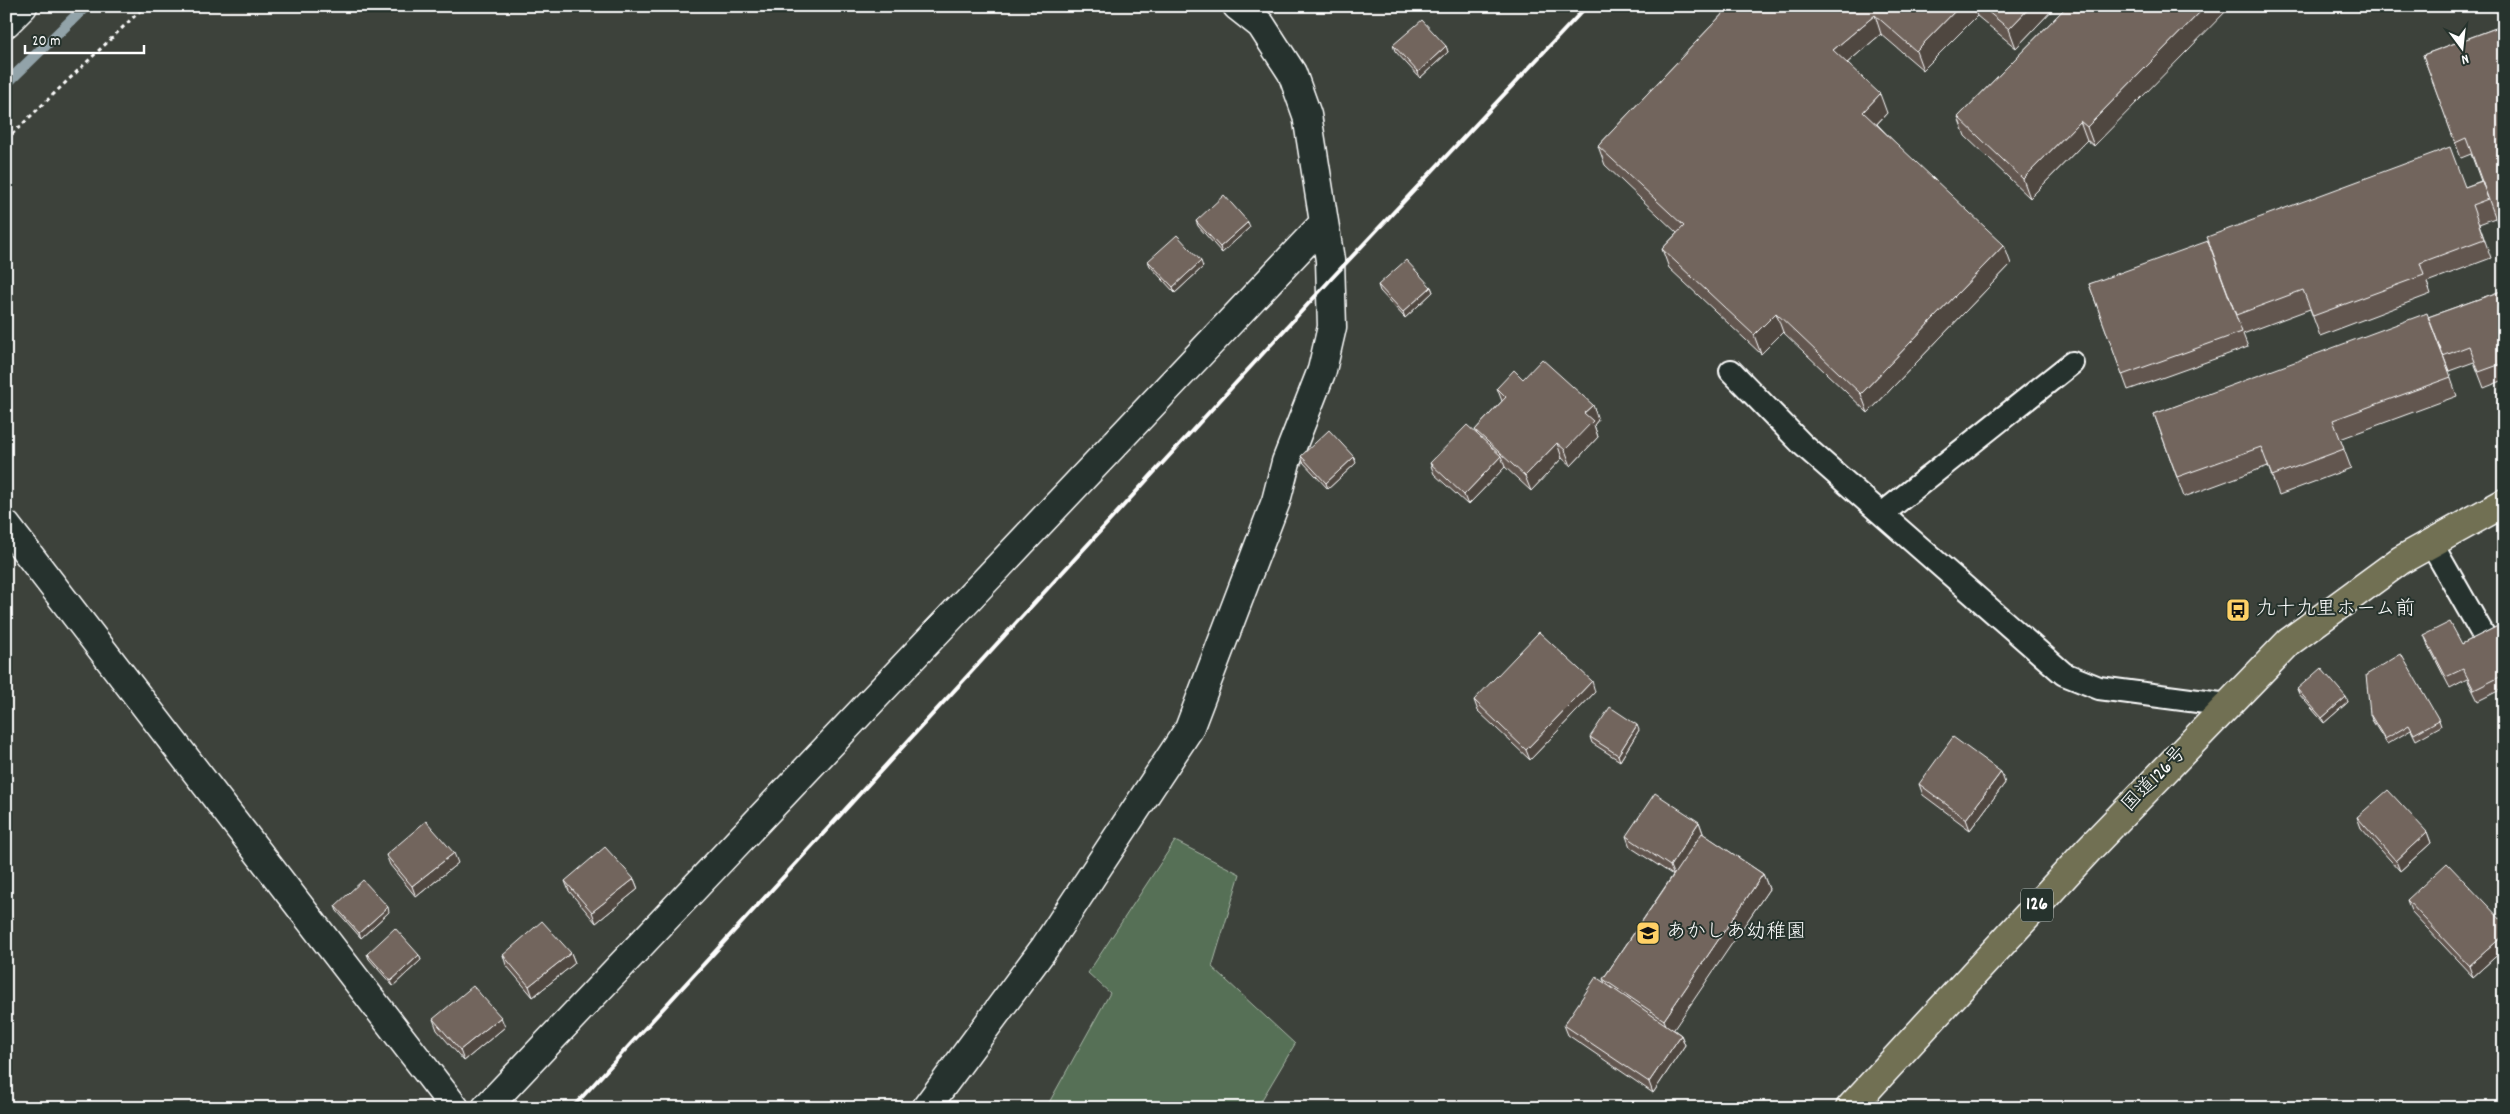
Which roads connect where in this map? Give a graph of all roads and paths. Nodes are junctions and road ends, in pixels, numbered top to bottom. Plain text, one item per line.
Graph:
1 (23, 6) edge
2 (145, 6) edge
3 (1237, 6) edge
4 (6, 23) edge
5 (6, 140) edge
6 (1324, 223) junction
7 (2072, 363) dead end
8 (1731, 371) dead end
9 (2504, 503) edge
10 (1882, 514) junction
11 (6, 526) edge
12 (2431, 543) junction
13 (2488, 643) edge
14 (2228, 705) junction
15 (455, 1108) edge
16 (486, 1108) edge
17 (926, 1108) edge
18 (1850, 1108) edge

1 - 4 street
2 - 5 path
3 - 6 street
6 - 16 street
6 - 17 street
7 - 10 lane
8 - 10 lane
9 - 12 highway, 国道126号 / 126
10 - 14 lane
11 - 15 street
12 - 13 lane
12 - 14 highway, 国道126号 / 126
14 - 18 highway, 国道126号 / 126

